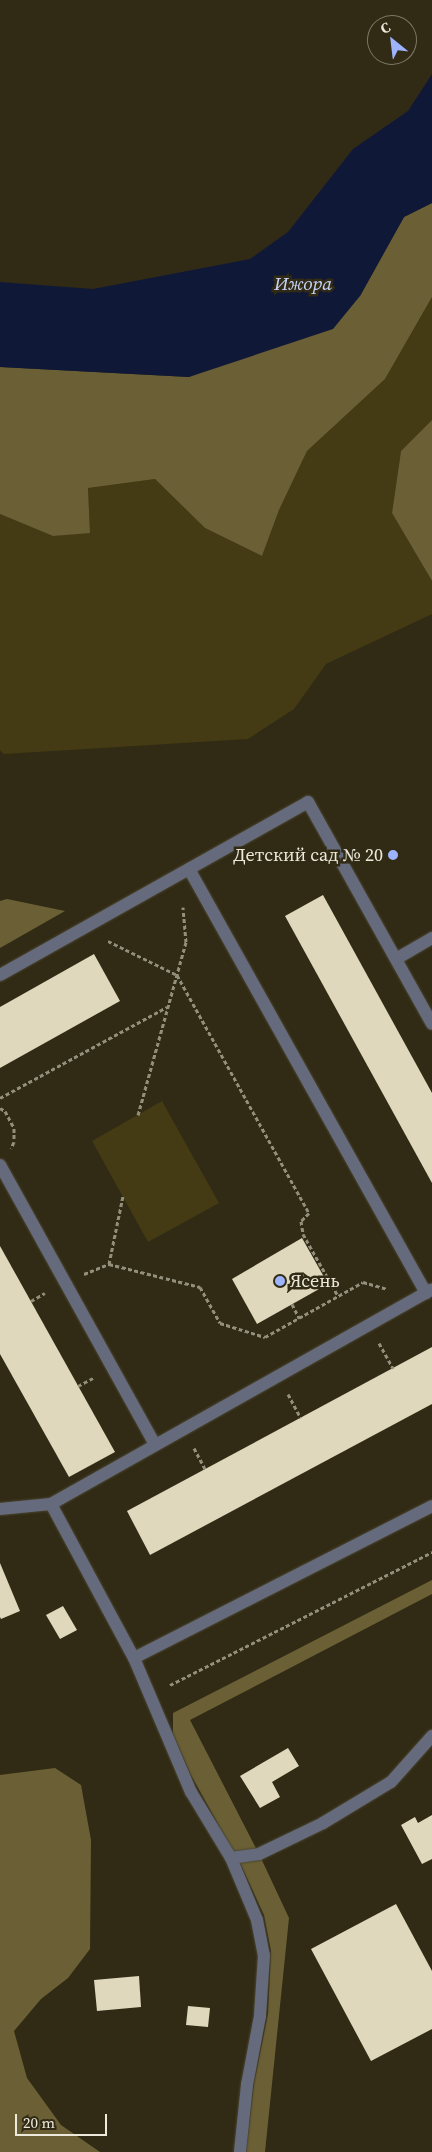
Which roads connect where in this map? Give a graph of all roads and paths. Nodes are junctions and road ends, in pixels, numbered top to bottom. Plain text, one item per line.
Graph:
1 (185, 871) junction
2 (83, 928) junction
3 (432, 938) edge
4 (396, 959) junction
5 (0, 975) edge
6 (177, 975) junction
7 (168, 1007) junction
8 (432, 1024) edge
9 (0, 1098) edge
10 (0, 1108) edge
11 (138, 1115) dead end
12 (0, 1166) edge
13 (123, 1196) dead end
14 (109, 1264) junction
15 (65, 1282) junction
16 (425, 1294) edge
17 (338, 1296) junction
18 (292, 1304) dead end
19 (300, 1318) junction
20 (369, 1325) junction
21 (393, 1368) dead end
22 (155, 1444) junction
23 (51, 1504) junction
24 (432, 1506) edge
25 (0, 1509) edge
26 (432, 1552) edge
27 (134, 1658) junction
28 (149, 1696) junction
29 (432, 1736) edge
30 (231, 1858) junction
31 (240, 2152) edge

1 - 2 street
1 - 4 street
1 - 6 path
1 - 16 street
2 - 5 street
2 - 6 path
3 - 4 street
4 - 8 street
6 - 7 path
6 - 17 path
7 - 9 path
7 - 11 path
10 - 12 path
12 - 15 street
13 - 14 path
14 - 15 path
14 - 19 path
15 - 22 street
16 - 17 path
16 - 20 street
17 - 19 path
18 - 19 path
20 - 21 path
20 - 22 street
22 - 23 street
23 - 25 street
23 - 27 street
24 - 27 street
26 - 28 path
27 - 28 street
28 - 30 street
29 - 30 street
30 - 31 street

